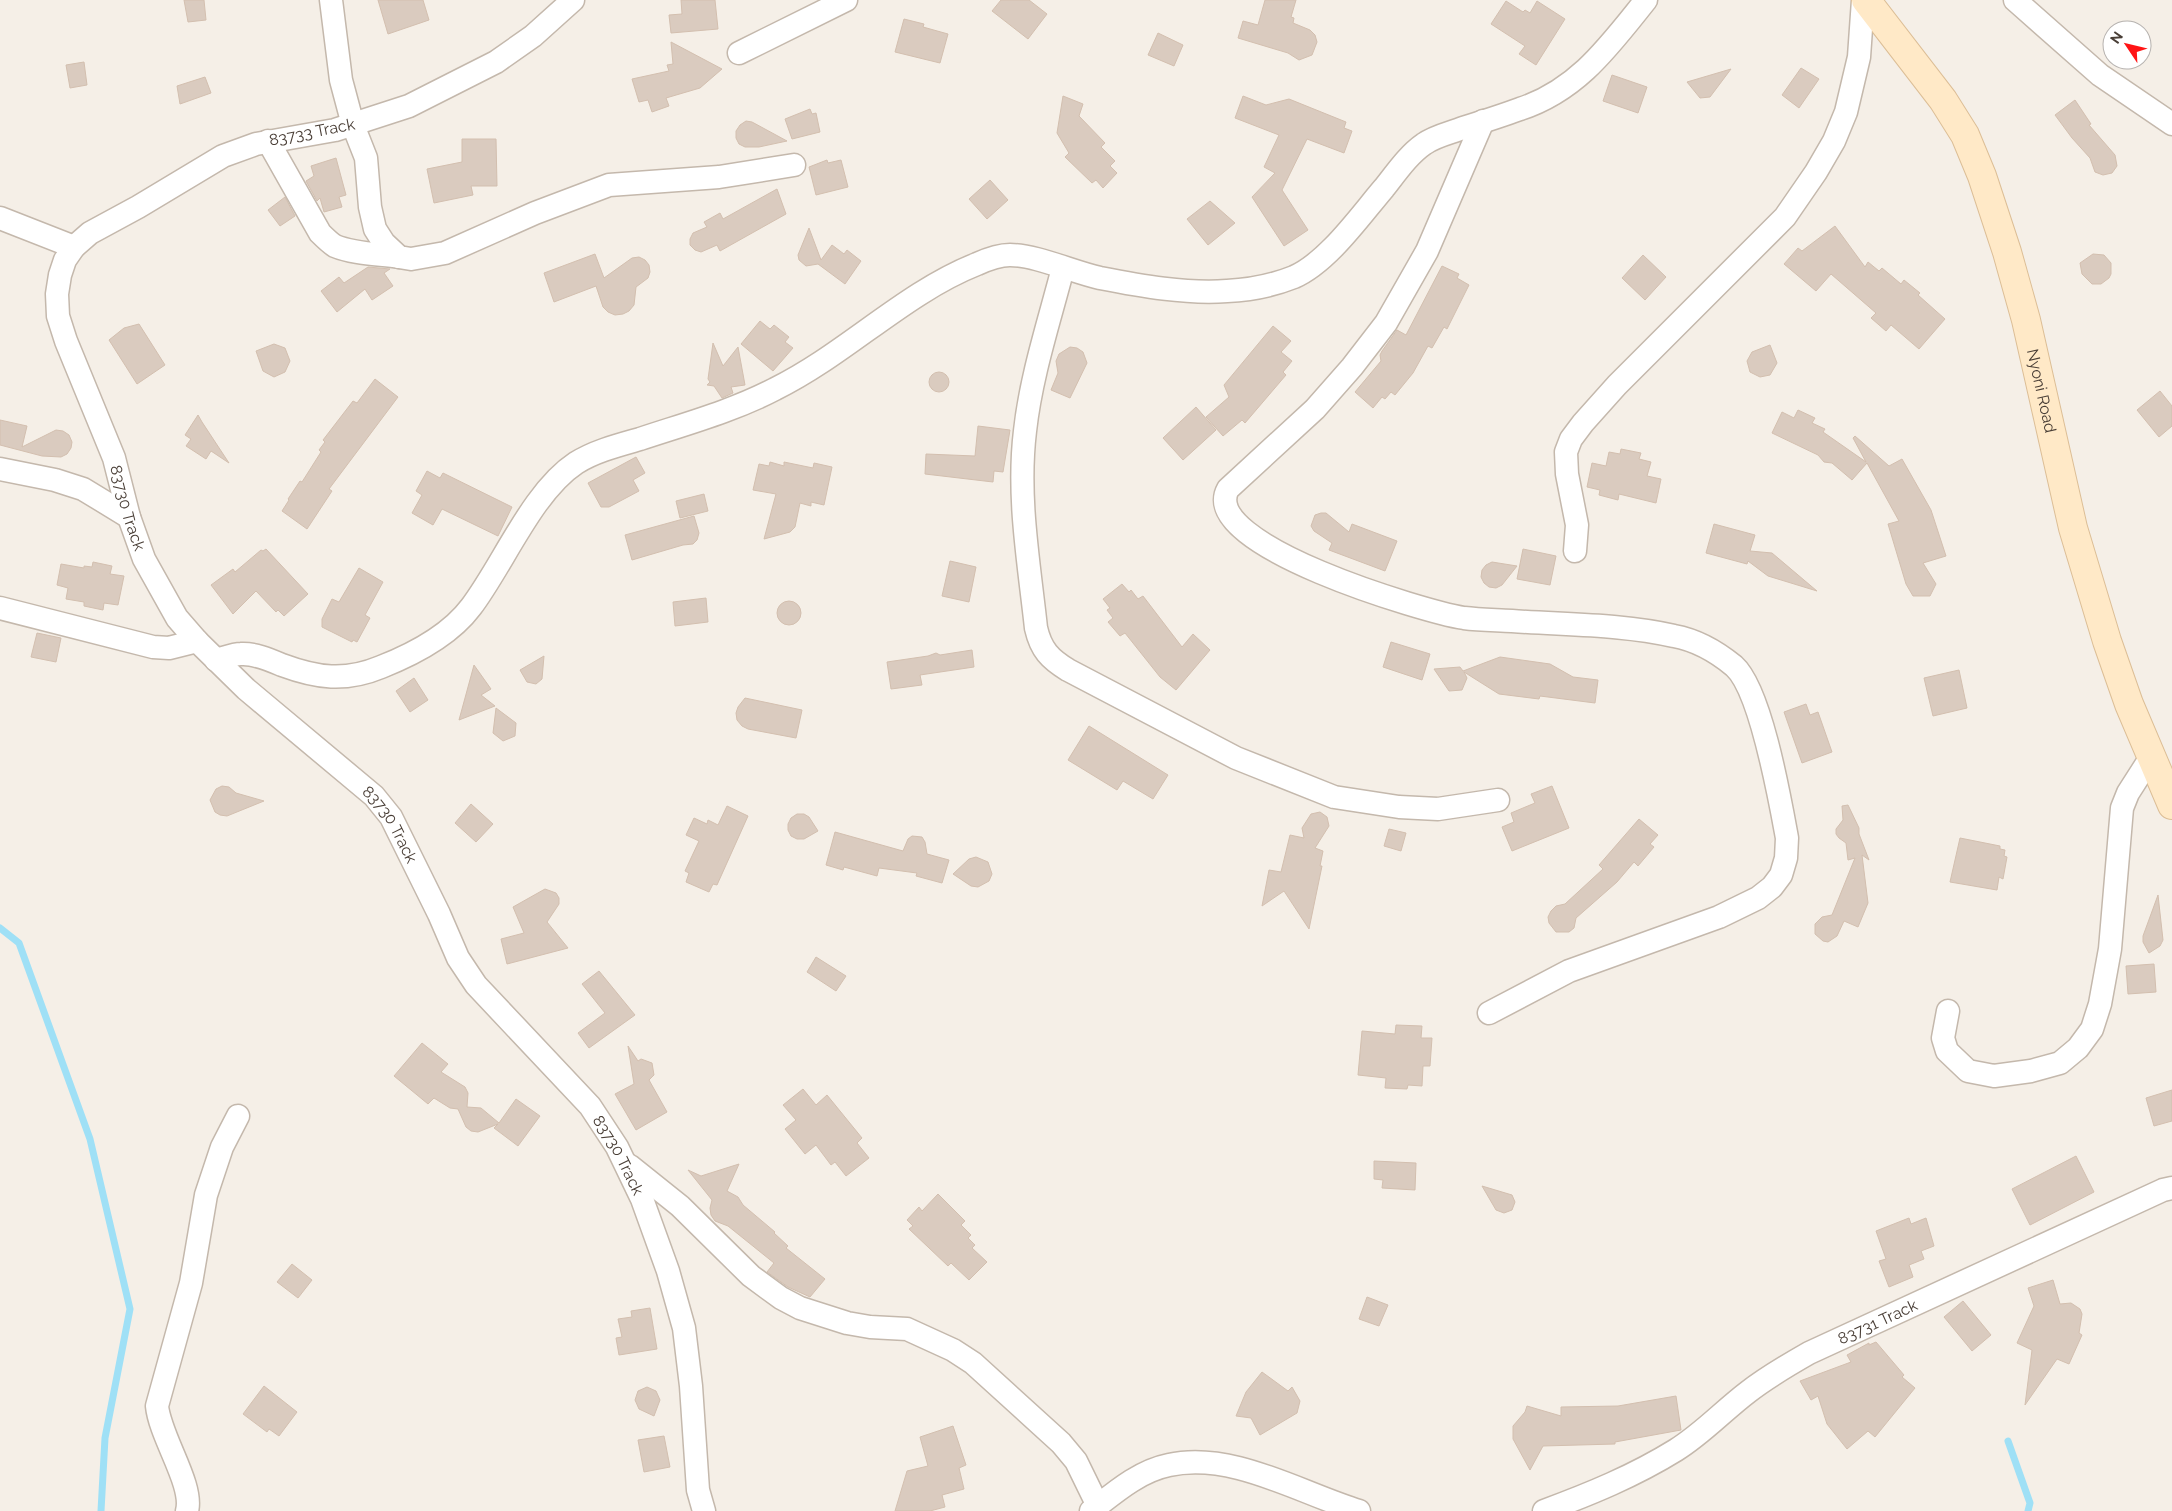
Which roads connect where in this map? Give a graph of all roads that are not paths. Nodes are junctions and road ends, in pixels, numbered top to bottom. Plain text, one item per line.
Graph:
1 (331, 0) edge
2 (573, 0) edge
3 (846, 0) edge
4 (1646, 0) edge
5 (1864, 0) edge
6 (2015, 0) edge
7 (739, 53) dead end
8 (1483, 120) junction
9 (2172, 124) edge
10 (353, 125) junction
11 (268, 141) junction
12 (794, 165) dead end
13 (0, 218) edge
14 (74, 247) junction
15 (399, 256) junction
16 (1063, 268) junction
17 (0, 469) edge
18 (129, 517) junction
19 (1575, 551) dead end
20 (0, 608) edge
21 (197, 641) junction
22 (216, 660) junction
23 (2151, 757) junction
24 (1498, 800) dead end
25 (2172, 805) edge
26 (1948, 1011) dead end
27 (1489, 1013) dead end
28 (238, 1116) dead end
29 (624, 1162) junction
30 (2172, 1188) edge
31 (1094, 1508) edge
32 (187, 1511) edge
33 (704, 1511) edge
34 (1359, 1511) edge
35 (1544, 1511) edge

1 - 10 street
2 - 10 street, 83733 Track
3 - 7 street
4 - 8 street
5 - 19 street
5 - 23 street, Nyoni Road
6 - 9 street
8 - 16 street
8 - 27 street
10 - 11 street, 83733 Track
10 - 15 street
11 - 14 street, 83733 Track
11 - 15 street
12 - 15 street
13 - 14 street
14 - 18 street, 83730 Track
16 - 22 street
16 - 24 street
17 - 18 street
18 - 21 street, 83730 Track
20 - 21 street
21 - 22 street, 83730 Track
22 - 29 street, 83730 Track
23 - 25 street, Nyoni Road
23 - 26 street
28 - 32 street
29 - 31 street
29 - 33 street, 83730 Track
30 - 35 street, 83731 Track
31 - 34 street

